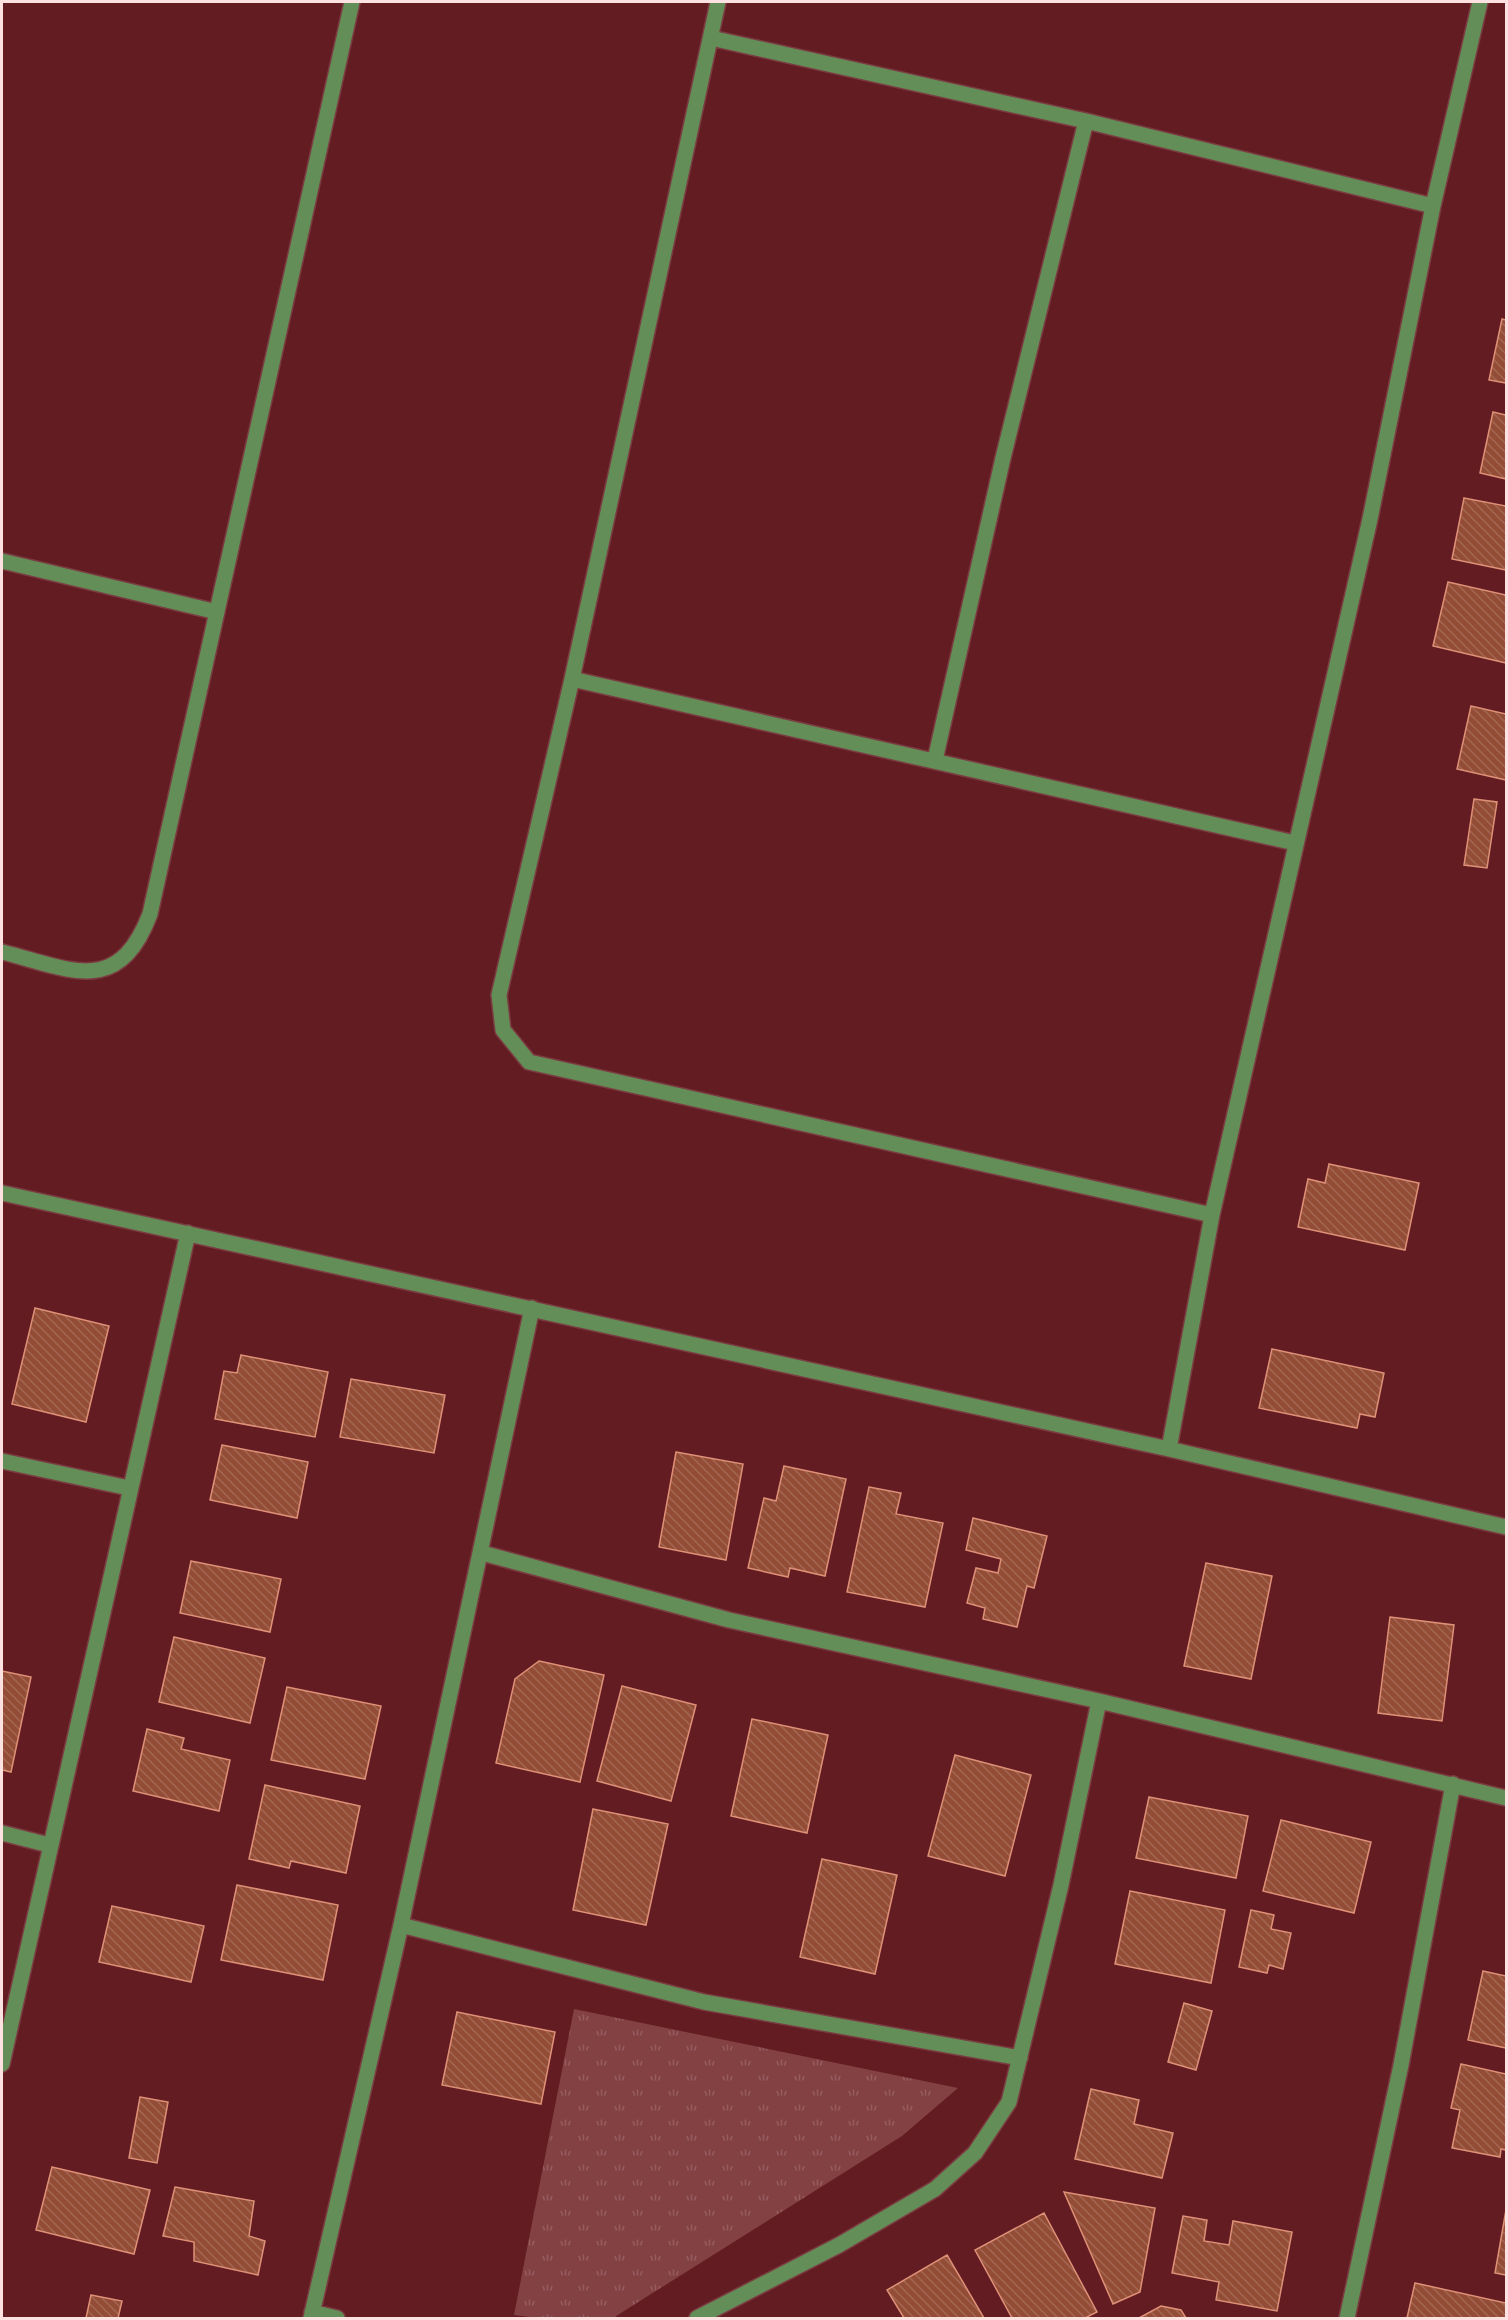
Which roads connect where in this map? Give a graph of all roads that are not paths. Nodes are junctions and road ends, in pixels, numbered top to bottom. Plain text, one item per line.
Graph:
1 (352, 2) edge
2 (718, 2) edge
3 (1480, 2) edge
4 (711, 38) junction
5 (1086, 121) junction
6 (1433, 206) junction
7 (2, 561) edge
8 (217, 612) junction
9 (572, 679) junction
10 (935, 760) junction
11 (1295, 843) junction
12 (2, 952) edge
13 (2, 1193) edge
14 (1212, 1215) junction
15 (188, 1233) junction
16 (532, 1308) junction
17 (1169, 1449) junction
18 (2, 1461) edge
19 (129, 1488) junction
20 (1506, 1527) edge
21 (482, 1553) junction
22 (1099, 1701) junction
23 (1453, 1785) junction
24 (1506, 1798) edge
25 (2, 1833) edge
26 (49, 1845) junction
27 (401, 1925) junction
28 (1020, 2058) junction
29 (2, 2064) edge
30 (312, 2315) edge
31 (337, 2319) edge
32 (697, 2319) edge
33 (1347, 2319) edge

1 - 8 street
2 - 4 street
3 - 6 street
4 - 5 street
4 - 9 street
5 - 6 street
5 - 10 street
6 - 11 street
7 - 8 street
8 - 12 street
9 - 10 street
9 - 14 street
10 - 11 street
11 - 14 street
13 - 15 street
14 - 17 street
15 - 16 street
15 - 19 street
16 - 17 street
16 - 21 street
17 - 20 street
18 - 19 street
19 - 26 street
21 - 22 street
21 - 27 street
22 - 23 street
22 - 28 street
23 - 24 street
23 - 33 street
25 - 26 street
26 - 29 street
27 - 28 street
27 - 30 street
28 - 32 street
30 - 31 street

